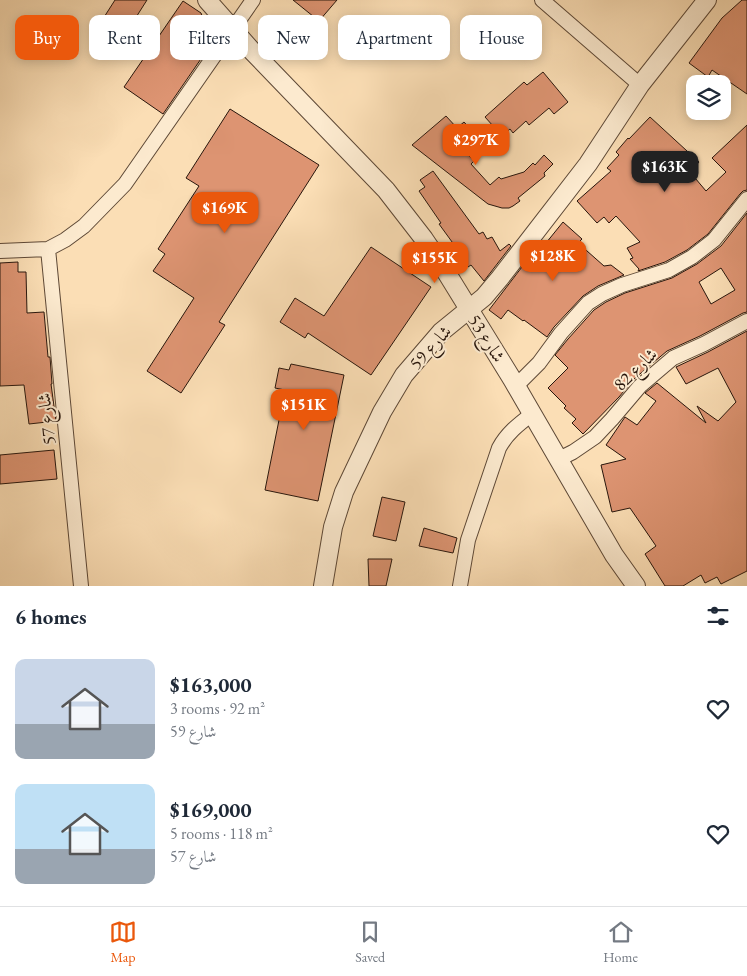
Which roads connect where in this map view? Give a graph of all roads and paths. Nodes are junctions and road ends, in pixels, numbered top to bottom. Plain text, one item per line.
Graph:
1 (207, 0) edge
2 (253, 0) edge
3 (542, 0) edge
4 (707, 0) edge
5 (220, 15) edge
6 (242, 15) edge
7 (248, 47) edge
8 (210, 60) edge
9 (640, 85) junction
10 (747, 199) edge
11 (48, 249) junction
12 (0, 251) edge
13 (469, 309) junction
14 (747, 321) edge
15 (516, 386) junction
16 (532, 414) junction
17 (559, 459) junction
18 (81, 586) edge
19 (323, 586) edge
20 (460, 586) edge
21 (636, 586) edge

1 - 5 street, شارع 53
2 - 6 street
3 - 9 street
4 - 9 street, شارع 59
7 - 13 street, شارع 53
8 - 11 street
9 - 13 street, شارع 59
10 - 15 street
11 - 12 street
11 - 18 street, شارع 57
13 - 15 street, شارع 53
13 - 19 street, شارع 59
14 - 17 street, شارع 82
15 - 16 street, شارع 53
16 - 17 street, شارع 53
16 - 20 street
17 - 21 street, شارع 53

